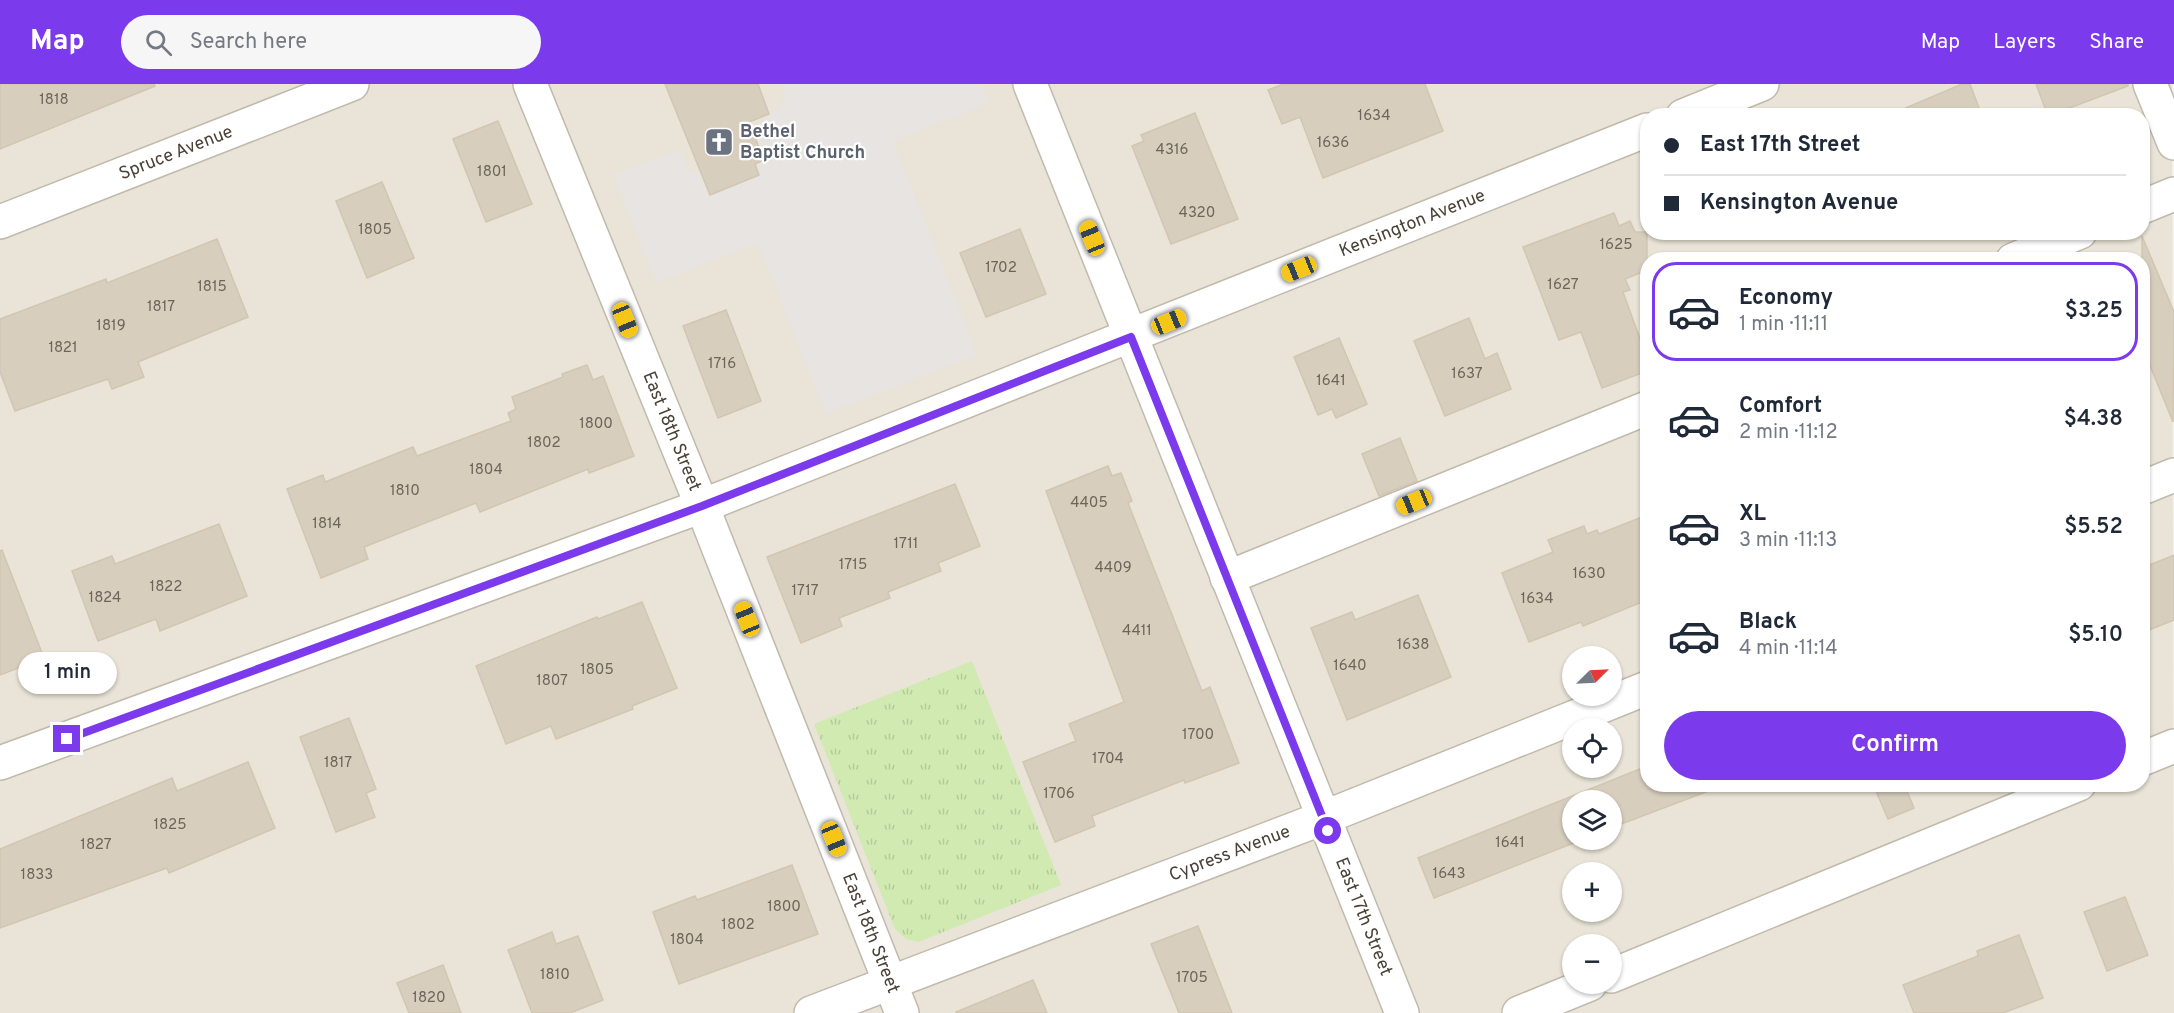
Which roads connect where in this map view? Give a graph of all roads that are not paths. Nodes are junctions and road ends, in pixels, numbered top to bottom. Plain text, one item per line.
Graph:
1 (352, 84) edge
2 (530, 84) edge
3 (1030, 84) edge
4 (1762, 84) edge
5 (2150, 84) edge
6 (1703, 108) edge
7 (1640, 133) edge
8 (2174, 143) edge
9 (2174, 194) edge
10 (2150, 204) edge
11 (0, 222) edge
12 (2061, 240) edge
13 (2032, 252) edge
14 (1131, 337) junction
15 (1640, 411) edge
16 (2174, 475) edge
17 (2150, 485) edge
18 (702, 506) junction
19 (1227, 578) junction
20 (1640, 691) edge
21 (2174, 746) edge
22 (2150, 756) edge
23 (0, 764) edge
24 (2059, 792) edge
25 (1323, 818) junction
26 (1622, 971) edge
27 (1566, 994) edge
28 (896, 999) edge
29 (810, 1013) edge
30 (1402, 1013) edge
31 (1519, 1013) edge

1 - 11 street, Spruce Avenue
2 - 18 street, East 18th Street
3 - 14 street, East 17th Street
4 - 6 street
5 - 8 street
7 - 14 street, Kensington Avenue
9 - 10 street
12 - 13 street
14 - 18 street, Kensington Avenue
14 - 19 street, East 17th Street
15 - 19 street
16 - 17 street
18 - 23 street, Kensington Avenue
18 - 28 street, East 18th Street
19 - 25 street, East 17th Street
20 - 25 street, Cypress Avenue
21 - 22 street
24 - 26 street
25 - 28 street, Cypress Avenue
25 - 30 street, East 17th Street
27 - 31 street
28 - 29 street, Cypress Avenue

